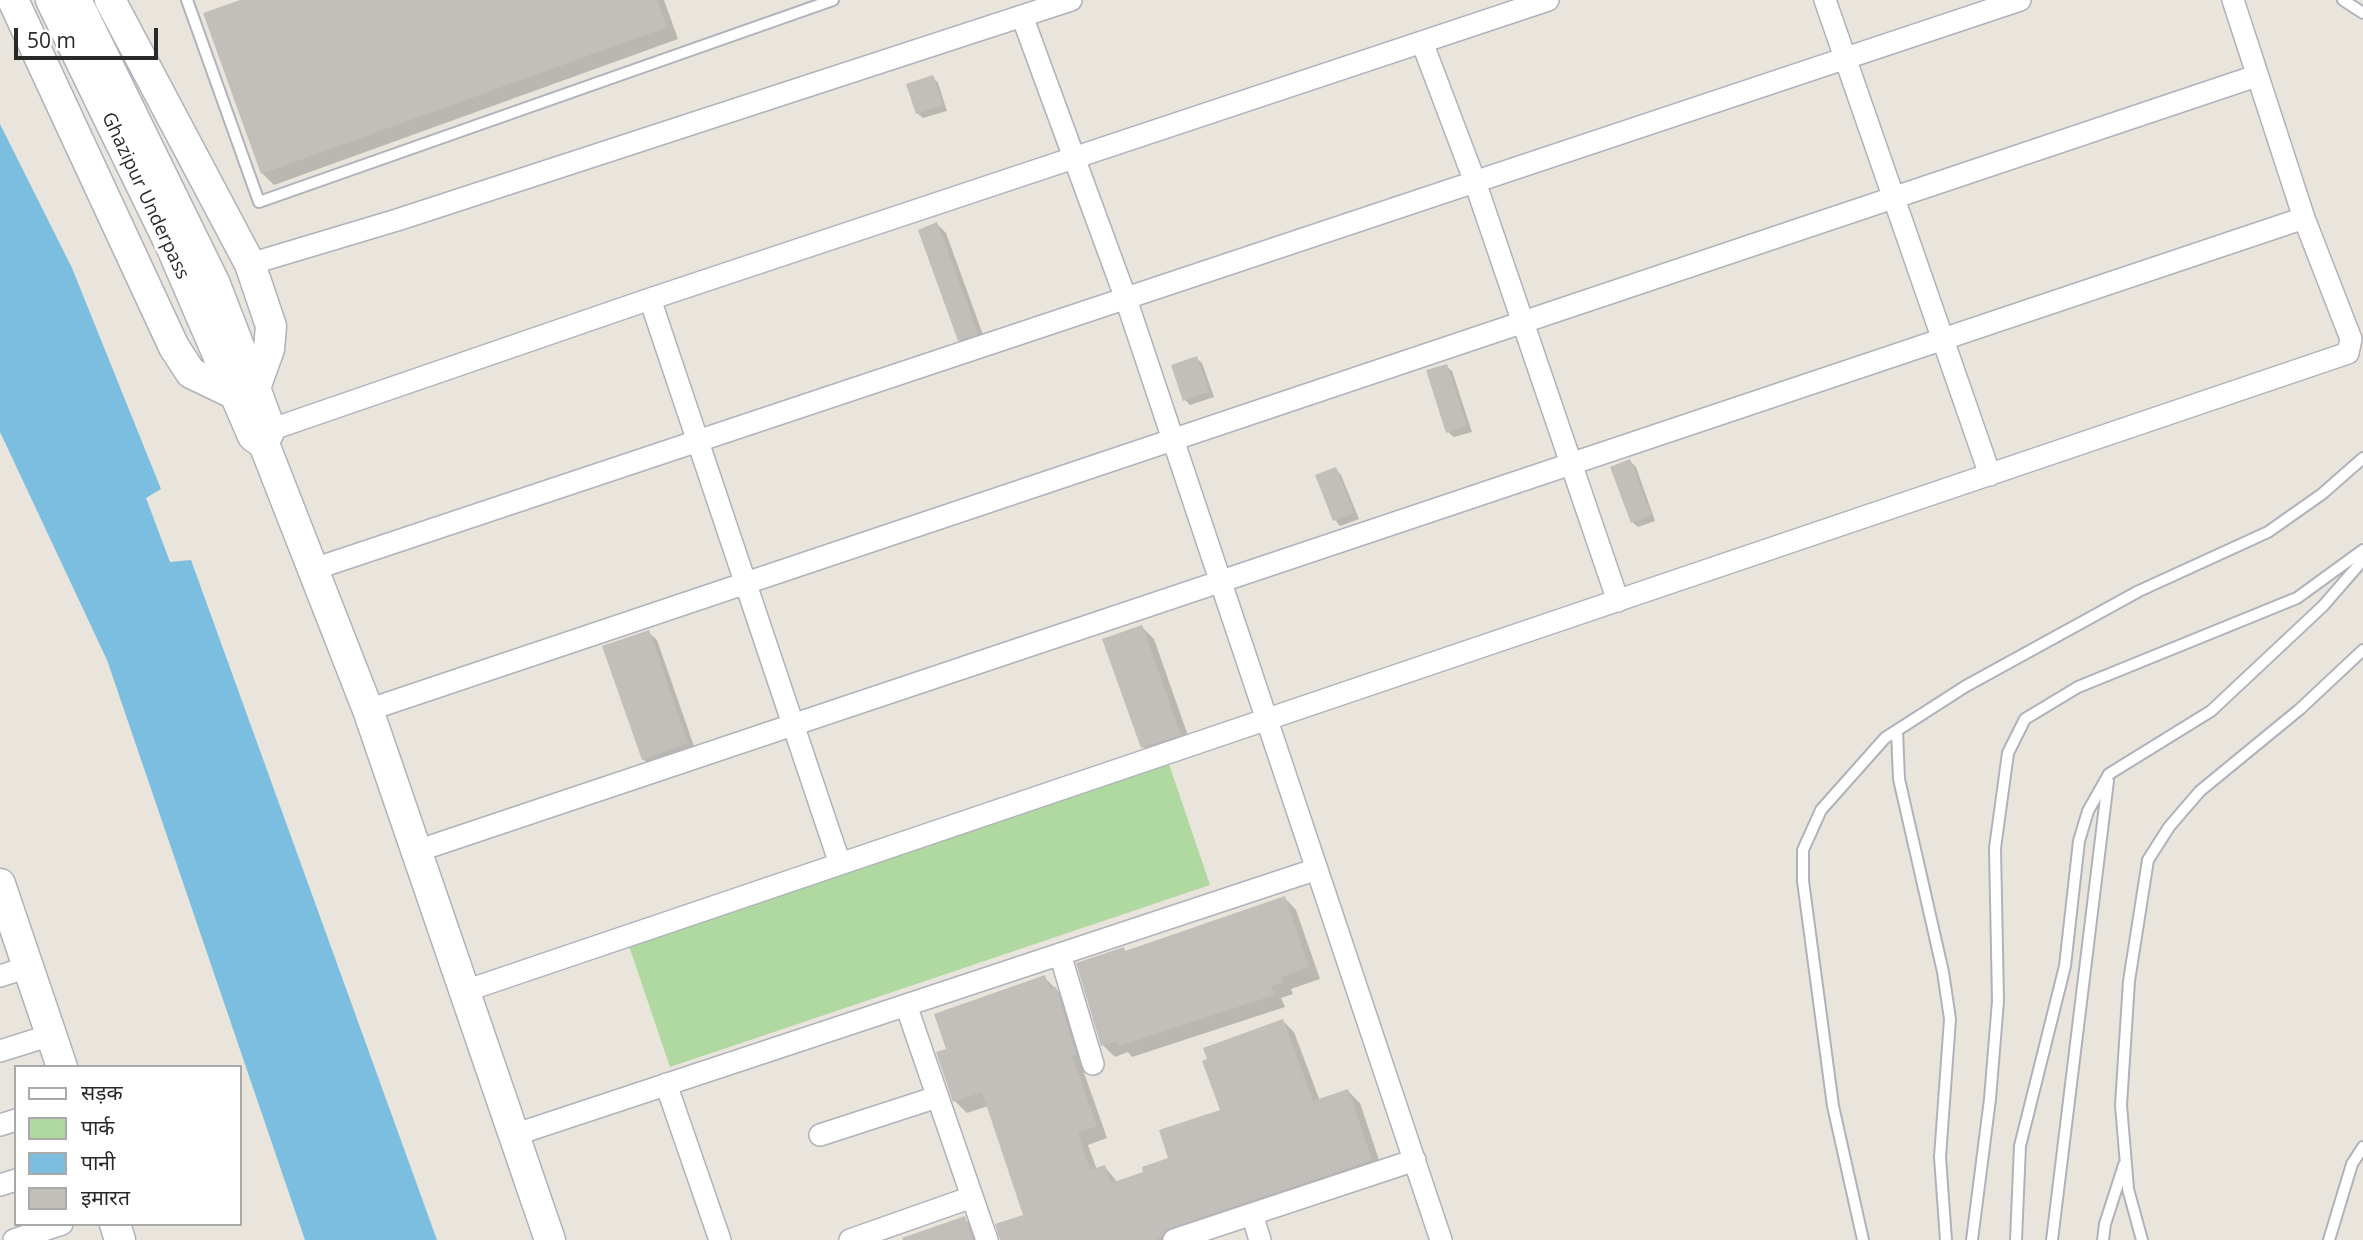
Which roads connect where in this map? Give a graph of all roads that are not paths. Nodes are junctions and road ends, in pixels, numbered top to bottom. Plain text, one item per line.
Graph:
1 (13, 0) edge
2 (51, 0) edge
3 (76, 0) edge
4 (110, 0) edge
5 (187, 0) edge
6 (833, 0) edge
7 (1071, 0) edge
8 (1548, 0) edge
9 (1825, 0) edge
10 (2020, 0) edge
11 (2233, 0) edge
12 (2343, 0) edge
13 (2363, 13) edge
14 (1022, 16) junction
15 (1422, 42) junction
16 (1845, 58) junction
17 (2256, 76) junction
18 (1076, 157) junction
19 (1475, 182) junction
20 (1894, 198) junction
21 (2304, 218) junction
22 (250, 264) junction
23 (650, 299) junction
24 (1126, 299) junction
25 (1523, 322) junction
26 (1943, 339) junction
27 (245, 391) junction
28 (262, 436) junction
29 (1174, 440) junction
30 (698, 442) junction
31 (2363, 458) edge
32 (1571, 464) junction
33 (1990, 475) junction
34 (2363, 550) edge
35 (2363, 560) edge
36 (311, 570) junction
37 (1221, 581) junction
38 (746, 583) junction
39 (1618, 601) junction
40 (2363, 650) edge
41 (368, 710) junction
42 (1267, 720) junction
43 (793, 725) junction
44 (1897, 731) junction
45 (2109, 774) junction
46 (416, 851) junction
47 (841, 864) junction
48 (1317, 869) junction
49 (0, 884) edge
50 (5, 916) edge
51 (1060, 954) junction
52 (14, 971) edge
53 (465, 992) junction
54 (906, 1005) junction
55 (51, 1035) junction
56 (0, 1051) edge
57 (1093, 1064) dead end
58 (61, 1065) edge
59 (666, 1084) junction
60 (937, 1097) junction
61 (514, 1135) junction
62 (820, 1135) dead end
63 (2363, 1147) edge
64 (2126, 1159) junction
65 (1415, 1160) junction
66 (972, 1196) junction
67 (1252, 1214) junction
68 (56, 1226) edge
69 (14, 1240) edge
70 (550, 1240) edge
71 (720, 1240) edge
72 (850, 1240) edge
73 (987, 1240) edge
74 (1174, 1240) edge
75 (1260, 1240) edge
76 (1441, 1240) edge
77 (1863, 1240) edge
78 (1945, 1240) edge
79 (1972, 1240) edge
80 (2016, 1240) edge
81 (2052, 1240) edge
82 (2103, 1240) edge
83 (2142, 1240) edge
84 (2329, 1240) edge

1 - 27 street
2 - 27 street, Ghazipur Underpass
3 - 27 street, Ghazipur Underpass
4 - 22 street
5 - 6 lane
7 - 14 street
8 - 15 street
9 - 16 street
10 - 16 street
11 - 17 street
12 - 13 lane
14 - 18 street
14 - 22 street
15 - 18 street
15 - 19 street
16 - 19 street
16 - 20 street
17 - 20 street
17 - 21 street
18 - 23 street
18 - 24 street
19 - 24 street
19 - 25 street
20 - 25 street
20 - 26 street
21 - 26 street
21 - 33 street
22 - 27 street
23 - 28 street
23 - 30 street
24 - 29 street
24 - 30 street
25 - 29 street
25 - 32 street
26 - 32 street
26 - 33 street
27 - 28 street
28 - 36 street
29 - 37 street
29 - 38 street
30 - 36 street
30 - 38 street
31 - 44 lane
32 - 37 street
32 - 39 street
33 - 39 street
34 - 79 lane
35 - 45 lane
36 - 41 street
37 - 42 street
37 - 43 street
38 - 41 street
38 - 43 street
39 - 42 street
40 - 64 lane
41 - 46 street
42 - 47 street
42 - 48 street
43 - 46 street
43 - 47 street
44 - 77 lane
44 - 78 lane
45 - 80 lane
45 - 81 lane
46 - 53 street
47 - 53 street
48 - 51 street
48 - 65 street
49 - 50 street
50 - 52 street
51 - 54 street
51 - 57 street
52 - 55 street
53 - 61 street
54 - 59 street
54 - 60 street
55 - 56 street
55 - 58 street
59 - 61 street
59 - 71 street
60 - 62 street
60 - 66 street
61 - 70 street
63 - 84 lane
64 - 82 lane
64 - 83 lane
65 - 67 street
65 - 76 street
66 - 72 street
66 - 73 street
67 - 74 street
67 - 75 street
68 - 69 street

